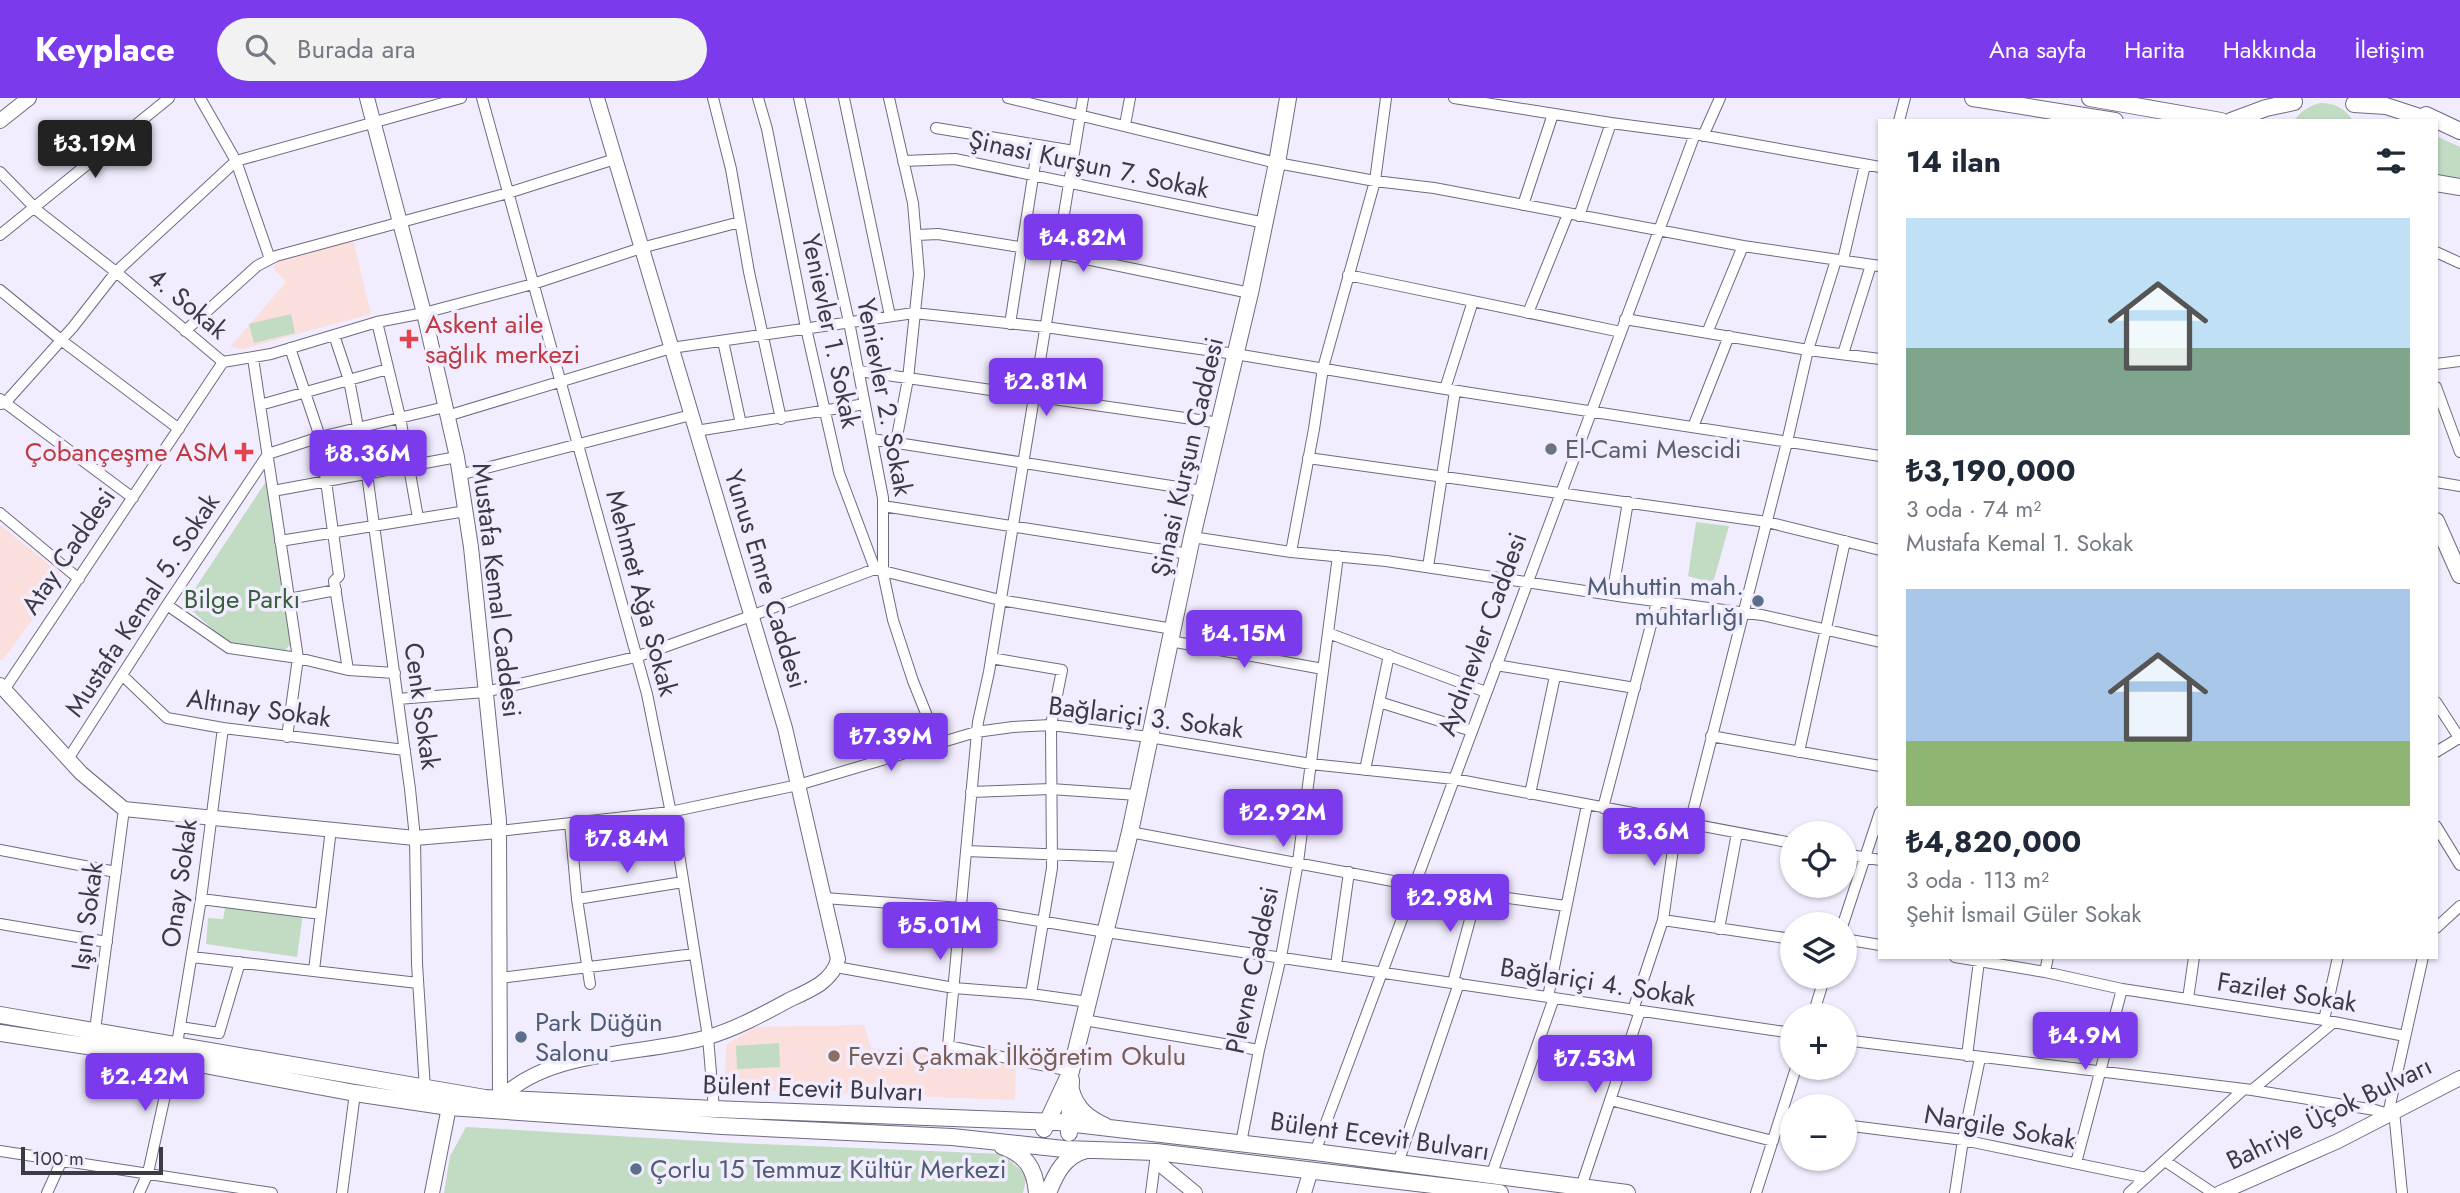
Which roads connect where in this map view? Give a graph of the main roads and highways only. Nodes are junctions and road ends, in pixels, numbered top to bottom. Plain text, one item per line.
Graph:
1 (1288, 98) edge
2 (1973, 98) edge
3 (2091, 98) edge
4 (2389, 98) edge
5 (2296, 99) edge
6 (2349, 100) edge
7 (2103, 119) edge
8 (2214, 119) edge
9 (2236, 119) edge
10 (2282, 119) edge
11 (2363, 119) edge
12 (2426, 119) edge
13 (2432, 119) edge
14 (2438, 183) edge
15 (2460, 187) edge
16 (2438, 530) edge
17 (2460, 575) edge
18 (0, 1015) edge
19 (0, 1033) edge
20 (175, 1052) junction
21 (1069, 1082) junction
22 (424, 1096) junction
23 (495, 1103) junction
24 (1011, 1121) junction
25 (1113, 1130) junction
26 (1056, 1135) junction
27 (980, 1139) junction
28 (1096, 1149) junction
29 (1462, 1191) edge
30 (1037, 1193) edge
31 (1047, 1193) edge
32 (1500, 1193) edge
33 (1627, 1193) edge

1 - 21 main road, Şinasi Kurşun Caddesi
2 - 7 main road
3 - 8 main road
4 - 13 main road
5 - 9 main road
5 - 10 main road
6 - 11 main road
6 - 12 main road
14 - 15 main road
16 - 17 main road
18 - 20 main road, Bülent Ecevit Bulvarı
19 - 20 main road, Bülent Ecevit Bulvarı
20 - 22 main road, Bülent Ecevit Bulvarı
20 - 22 main road, Bülent Ecevit Bulvarı
21 - 24 main road
21 - 25 main road
21 - 26 main road, Şinasi Kurşun Caddesi
22 - 23 main road, Bülent Ecevit Bulvarı
22 - 23 main road
23 - 24 main road, Bülent Ecevit Bulvarı
23 - 27 main road, Bülent Ecevit Bulvarı
24 - 26 main road, Bülent Ecevit Bulvarı
25 - 26 main road, Bülent Ecevit Bulvarı
25 - 33 main road, Bülent Ecevit Bulvarı
26 - 27 main road, Bülent Ecevit Bulvarı
26 - 28 main road, Bülent Ecevit Bulvarı
26 - 30 main road, Şinasi Kurşun Caddesi
26 - 31 main road, Şinasi Kurşun Caddesi
27 - 30 main road
28 - 29 main road, Bülent Ecevit Bulvarı
28 - 31 main road
29 - 32 main road, Bülent Ecevit Bulvarı

